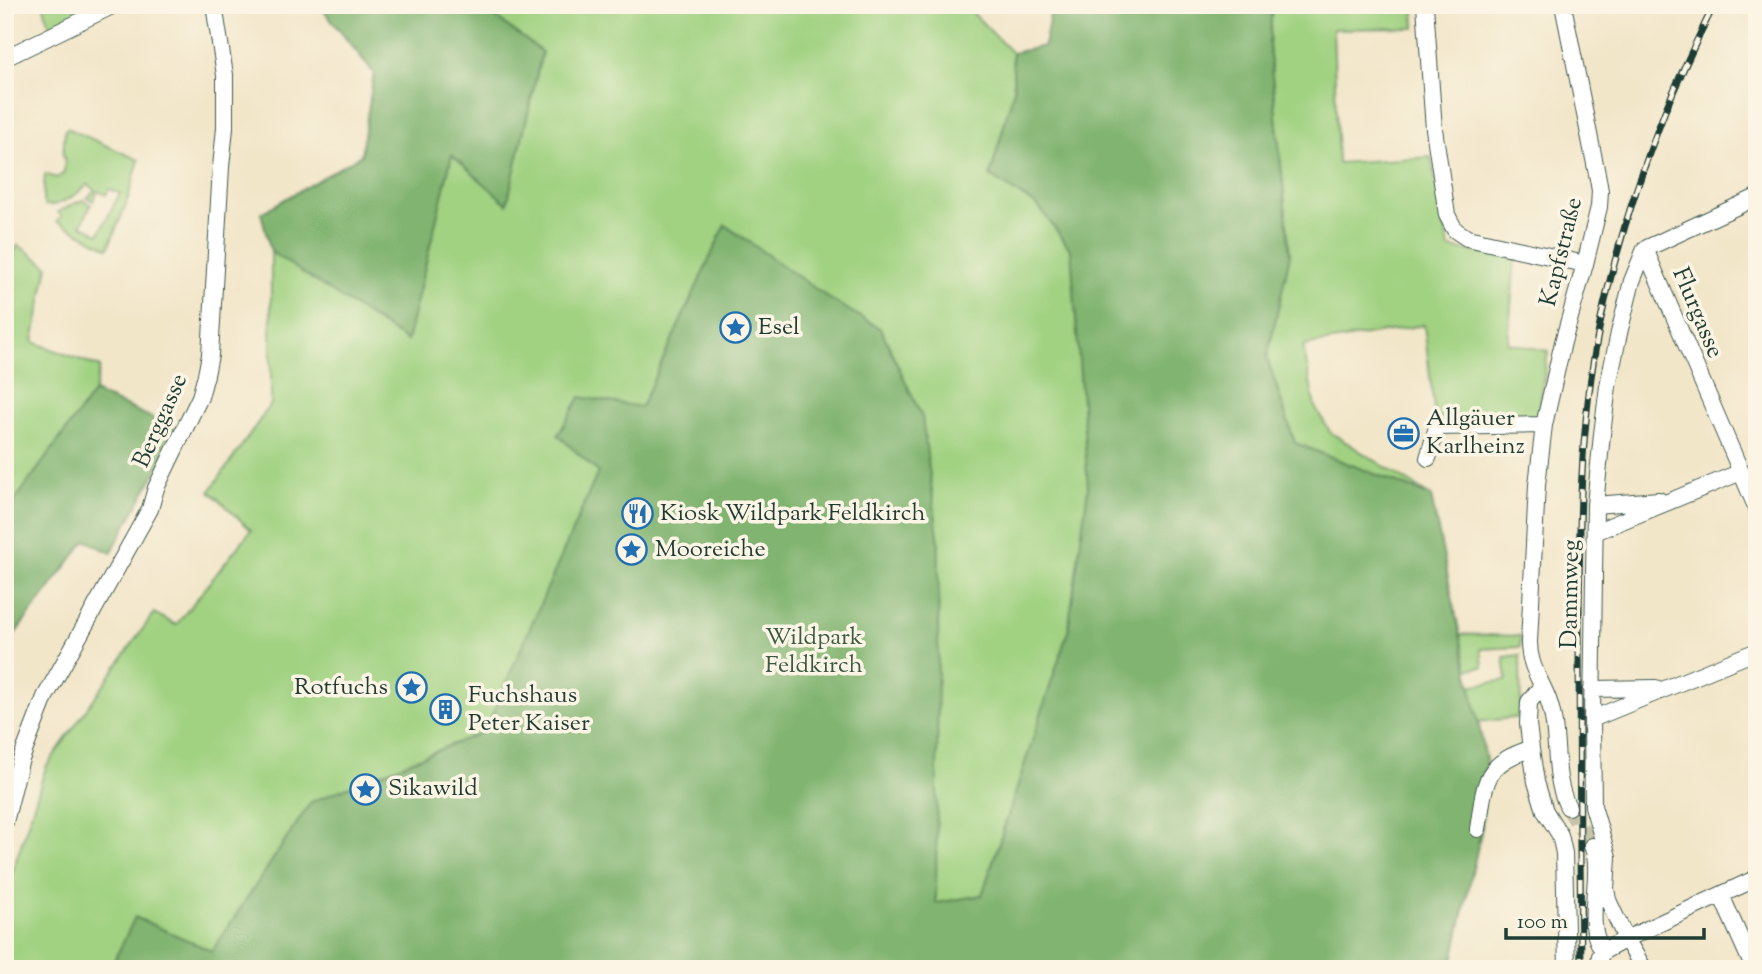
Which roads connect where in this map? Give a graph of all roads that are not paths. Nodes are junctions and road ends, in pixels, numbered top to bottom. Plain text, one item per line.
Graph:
1 (114, 5) edge
2 (214, 5) edge
3 (1425, 5) edge
4 (1563, 5) edge
5 (5, 58) edge
6 (1757, 197) edge
7 (1644, 249) junction
8 (1585, 264) junction
9 (1544, 425) junction
10 (1428, 458) dead end
11 (1741, 472) junction
12 (1673, 499) junction
13 (1595, 505) junction
14 (1757, 509) edge
15 (1595, 532) junction
16 (1757, 651) edge
17 (1542, 686) junction
18 (1667, 688) junction
19 (1592, 689) junction
20 (1592, 719) junction
21 (1531, 749) junction
22 (1568, 807) tunnel mouth
23 (5, 822) edge
24 (1478, 829) dead end
25 (1592, 846) tunnel mouth
26 (1757, 878) edge
27 (1721, 895) junction
28 (1626, 939) junction
29 (1604, 951) junction
30 (1567, 969) edge
31 (1598, 969) edge
32 (1644, 969) edge
33 (1754, 969) edge

1 - 5 street
2 - 23 street, Berggasse
3 - 8 street
4 - 8 street, Kapfstraße
6 - 7 street, Flurgasse
7 - 11 street, Flurgasse
7 - 13 street, Dammweg
8 - 9 street, Kapfstraße
9 - 10 street
9 - 17 street, Kapfstraße
11 - 12 street
11 - 14 street, Flurgasse
12 - 13 street
12 - 15 street
13 - 15 street, Dammweg
15 - 19 street, Dammweg
16 - 18 street
17 - 21 street
17 - 22 street, Kapfstraße
18 - 19 street
18 - 20 street
19 - 20 street, Dammweg
20 - 28 street, Dammweg
21 - 24 street
21 - 30 street
25 - 29 street
26 - 27 street
27 - 28 street
27 - 33 street
28 - 29 street
28 - 32 street, Dammweg
29 - 31 street

